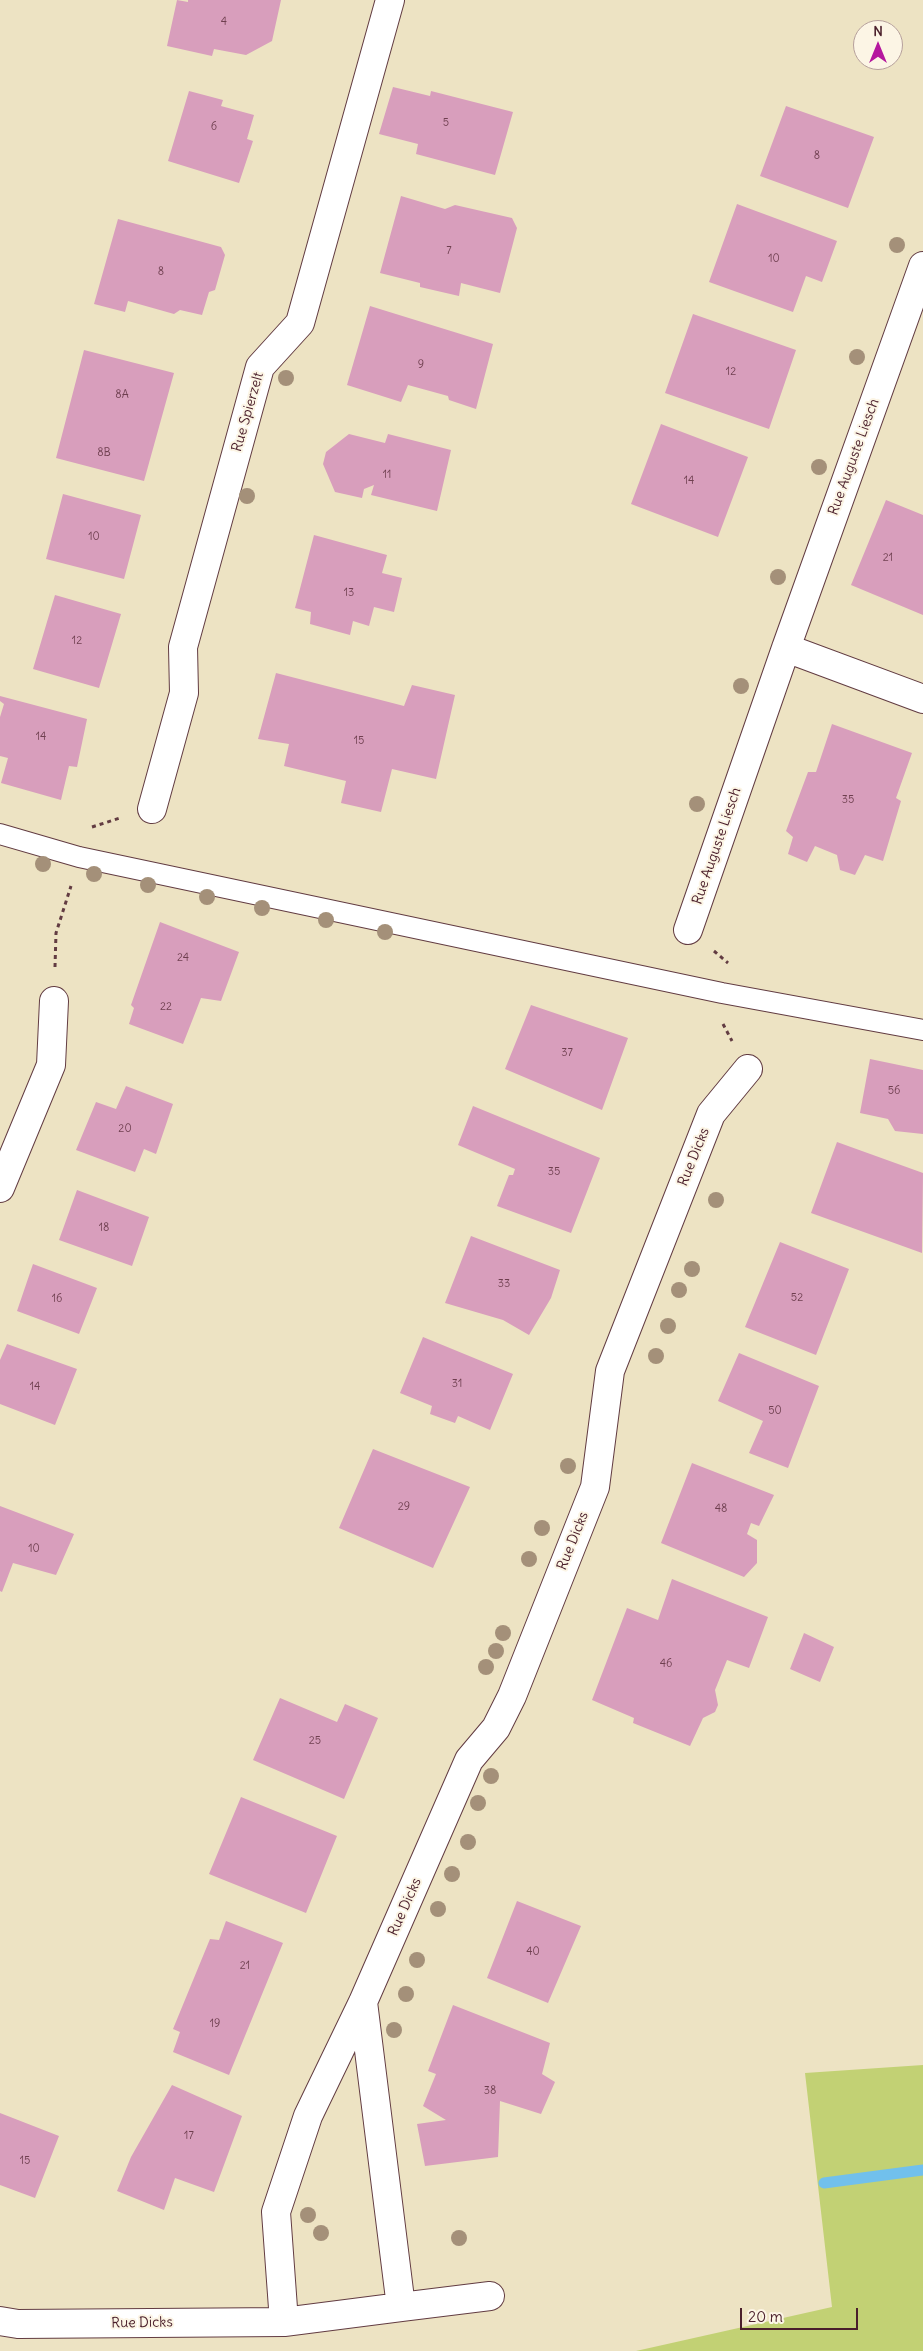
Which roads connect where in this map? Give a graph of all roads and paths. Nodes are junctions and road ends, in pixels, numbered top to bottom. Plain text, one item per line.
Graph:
1 (390, 0) edge
2 (923, 266) edge
3 (786, 648) junction
4 (923, 699) edge
5 (152, 809) joint
6 (0, 834) edge
7 (79, 857) junction
8 (688, 930) dead end
9 (54, 1001) joint
10 (923, 1030) edge
11 (748, 1069) dead end
12 (0, 1188) edge
13 (363, 2002) junction
14 (490, 2296) dead end
15 (401, 2307) junction
16 (0, 2321) edge
17 (284, 2322) junction

1 - 5 street, Rue Spierzelt
2 - 3 street, Rue Auguste Liesch
3 - 4 street
3 - 8 street, Rue Auguste Liesch
5 - 7 path
6 - 7 lane
7 - 9 path
7 - 10 lane
9 - 12 street
11 - 13 street, Rue Dicks
13 - 15 street
13 - 17 street, Rue Dicks
14 - 15 street, Rue Dicks
15 - 17 street, Rue Dicks
16 - 17 street, Rue Dicks

